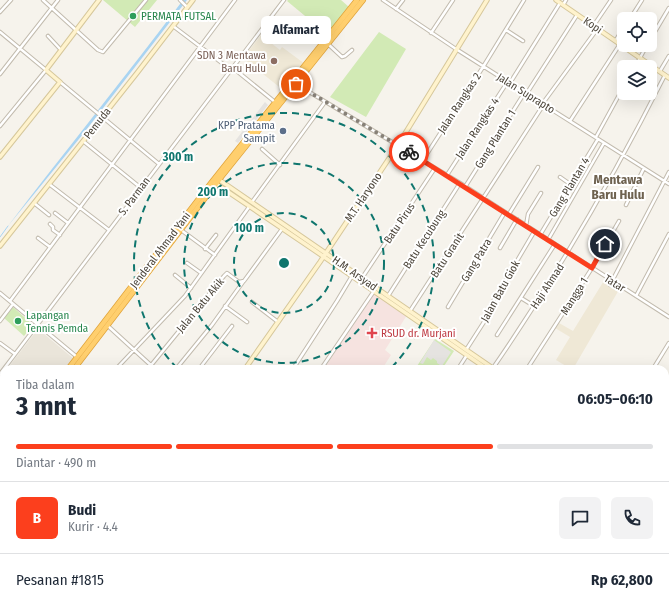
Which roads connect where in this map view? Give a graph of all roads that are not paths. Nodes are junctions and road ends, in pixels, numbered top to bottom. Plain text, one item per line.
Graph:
1 (11, 0) edge
2 (43, 0) edge
3 (58, 0) edge
4 (99, 0) edge
5 (146, 0) edge
6 (193, 0) edge
7 (235, 0) edge
8 (284, 0) edge
9 (357, 0) edge
10 (363, 0) edge
11 (383, 0) edge
12 (403, 0) edge
13 (453, 0) edge
14 (487, 0) edge
15 (524, 0) edge
16 (556, 0) edge
17 (566, 0) edge
18 (611, 0) edge
19 (642, 0) edge
20 (180, 1) edge
21 (561, 4) junction
22 (186, 6) junction
23 (52, 8) junction
24 (669, 8) edge
25 (396, 9) junction
26 (0, 12) edge
27 (634, 12) edge
28 (578, 15) junction
29 (594, 25) junction
30 (173, 26) junction
31 (598, 28) junction
32 (657, 28) edge
33 (76, 29) junction
34 (506, 30) junction
35 (0, 32) edge
36 (431, 32) junction
37 (48, 36) dead end
38 (523, 40) dead end
39 (616, 40) edge
40 (328, 44) junction
41 (200, 46) junction
42 (617, 48) edge
43 (20, 49) junction
44 (456, 49) junction
45 (61, 50) junction
46 (352, 50) dead end
47 (633, 52) edge
48 (643, 52) edge
49 (669, 56) edge
50 (640, 57) junction
51 (638, 60) edge
52 (483, 66) junction
53 (232, 69) junction
54 (46, 70) junction
55 (660, 71) junction
56 (0, 74) edge
57 (665, 75) junction
58 (669, 78) edge
59 (60, 82) junction
60 (509, 82) junction
61 (296, 84) junction
62 (526, 93) junction
63 (617, 99) edge
64 (276, 102) junction
65 (325, 102) junction
66 (544, 104) junction
67 (100, 116) junction
68 (570, 121) junction
69 (0, 126) edge
70 (597, 138) junction
71 (130, 140) junction
72 (83, 141) junction
73 (604, 143) junction
74 (398, 145) junction
75 (262, 149) dead end
76 (1, 152) edge
77 (622, 154) junction
78 (0, 157) edge
79 (423, 160) junction
80 (112, 164) junction
81 (159, 164) junction
82 (280, 165) junction
83 (538, 167) dead end
84 (435, 168) junction
85 (644, 168) junction
86 (669, 172) edge
87 (447, 175) junction
88 (560, 177) dead end
89 (216, 181) junction
90 (664, 181) junction
91 (460, 183) junction
92 (49, 184) junction
93 (570, 184) junction
94 (669, 184) edge
95 (465, 187) junction
96 (141, 188) junction
97 (542, 193) dead end
98 (484, 199) junction
99 (252, 202) junction
100 (34, 203) junction
101 (626, 204) dead end
102 (250, 206) junction
103 (80, 208) junction
104 (505, 212) junction
105 (55, 213) dead end
106 (508, 214) junction
107 (49, 215) dead end
108 (516, 219) junction
109 (619, 221) dead end
110 (277, 222) junction
111 (68, 223) junction
112 (50, 224) dead end
113 (526, 226) junction
114 (282, 228) junction
115 (109, 230) junction
116 (181, 230) junction
117 (534, 232) junction
118 (60, 234) junction
119 (175, 234) junction
120 (669, 234) edge
121 (216, 235) dead end
122 (540, 235) junction
123 (38, 238) dead end
124 (548, 240) junction
125 (555, 244) junction
126 (0, 246) edge
127 (50, 247) junction
128 (205, 248) junction
129 (500, 248) dead end
130 (568, 253) junction
131 (214, 255) junction
132 (325, 255) junction
133 (187, 263) dead end
134 (592, 268) junction
135 (202, 274) junction
136 (175, 275) dead end
137 (352, 276) junction
138 (362, 278) junction
139 (244, 281) junction
140 (612, 281) junction
141 (610, 285) dead end
142 (191, 288) junction
143 (374, 291) junction
144 (0, 293) edge
145 (130, 293) junction
146 (388, 296) junction
147 (636, 296) junction
148 (521, 298) junction
149 (10, 301) junction
150 (252, 302) dead end
151 (13, 304) junction
152 (225, 306) junction
153 (534, 306) junction
154 (448, 307) dead end
155 (410, 311) junction
156 (669, 317) edge
157 (0, 321) edge
158 (247, 322) dead end
159 (279, 322) junction
160 (37, 325) junction
161 (108, 326) junction
162 (232, 326) dead end
163 (497, 335) dead end
164 (0, 343) edge
165 (669, 343) edge
166 (134, 349) junction
167 (466, 350) junction
168 (15, 354) junction
169 (467, 355) junction
170 (77, 358) junction
171 (7, 365) edge
172 (71, 365) edge
173 (77, 365) edge
174 (120, 365) edge
175 (151, 365) joint
176 (179, 365) edge
177 (202, 365) edge
178 (248, 365) edge
179 (295, 365) edge
180 (324, 365) edge
181 (461, 365) edge
182 (480, 365) edge
183 (488, 365) edge
184 (495, 365) edge
185 (530, 365) edge
186 (655, 365) edge

1 - 26 street
2 - 23 street
3 - 23 street
4 - 33 street
5 - 33 street
6 - 22 street, Pemuda
7 - 41 street
8 - 53 street, S. Parman
9 - 64 highway, Jenderal Ahmad Yani
10 - 40 highway, Jenderal Ahmad Yani
11 - 25 street, Jalan Suprapto
12 - 25 street
13 - 36 street
14 - 44 street, M.T. Haryono
15 - 34 street, Jalan Rangkas 2
16 - 21 street, Kopi
17 - 21 street, Jalan Rangkas 4
18 - 29 street
19 - 27 street
20 - 22 street
21 - 28 street, Kopi
21 - 60 street, Jalan Rangkas 4
22 - 30 street, Pemuda
23 - 33 street
23 - 43 street
24 - 32 street
25 - 36 street, Jalan Suprapto
28 - 29 street, Kopi
28 - 62 street, Gang Plantan 1
29 - 31 street, Kopi
30 - 41 street
30 - 67 street, Pemuda
31 - 39 street, Kopi
31 - 66 street, Batu Granit
33 - 45 street
34 - 38 street
34 - 52 street, Jalan Rangkas 2
35 - 43 street
36 - 44 street, Jalan Suprapto
37 - 45 street
40 - 46 street
40 - 61 highway, Jenderal Ahmad Yani
41 - 53 street
41 - 71 street
42 - 68 street
43 - 54 street
43 - 56 street
44 - 52 street, Jalan Suprapto
44 - 74 street, M.T. Haryono
45 - 54 street
47 - 50 street, Kopi
48 - 50 street
49 - 55 street
50 - 51 street
50 - 55 street, Kopi
52 - 60 street, Jalan Suprapto
52 - 79 street, Jalan Rangkas 2
53 - 64 street
53 - 81 street, S. Parman
54 - 59 street
54 - 69 street
55 - 57 street, Kopi
57 - 58 street, Kopi
57 - 77 street, Haji Ahmad
59 - 67 street
59 - 76 street
60 - 62 street, Jalan Suprapto
60 - 87 street, Jalan Rangkas 4
61 - 65 street, Tatar
61 - 89 highway, Jenderal Ahmad Yani
62 - 66 street, Jalan Suprapto
62 - 95 street, Gang Plantan 1
63 - 70 street, Gang Plantan 4
64 - 89 highway, Jenderal Ahmad Yani
65 - 74 street, Tatar
65 - 82 street
66 - 68 street, Jalan Suprapto
66 - 98 street, Batu Granit
67 - 71 street
67 - 72 street, Pemuda
68 - 70 street, Jalan Suprapto
70 - 73 street, Jalan Suprapto
70 - 93 street, Gang Plantan 4
71 - 80 street
71 - 81 street
72 - 80 street
72 - 92 street, Pemuda
73 - 77 street, Jalan Suprapto
73 - 124 street
74 - 79 street, Tatar
74 - 132 street, M.T. Haryono
75 - 82 street
76 - 78 street
77 - 85 street, Jalan Suprapto
77 - 130 street, Haji Ahmad
79 - 84 street, Tatar
80 - 96 street
80 - 103 street
81 - 96 street, S. Parman
82 - 99 street
83 - 106 street
84 - 87 street, Tatar
84 - 138 street, Batu Pirus
85 - 90 street, Jalan Suprapto
85 - 101 street
86 - 90 street
87 - 91 street, Tatar
88 - 93 street
89 - 99 street, H.M. Arsyad
89 - 102 street, H.M. Arsyad
89 - 116 highway, Jenderal Ahmad Yani
89 - 119 highway, Jenderal Ahmad Yani
90 - 94 street, Jalan Suprapto
90 - 140 street
91 - 95 street, Tatar
91 - 146 street, Batu Kecubung
92 - 100 street, Pemuda
92 - 103 street
93 - 122 street, Gang Plantan 4
95 - 98 street, Tatar
96 - 115 street, S. Parman
97 - 113 street
98 - 104 street, Tatar
98 - 155 street, Batu Granit
99 - 110 street, H.M. Arsyad
100 - 107 street
100 - 126 street, Pemuda
102 - 110 street, H.M. Arsyad
102 - 131 street
103 - 111 street
103 - 115 street
104 - 106 street, Tatar
104 - 154 street, Gang Patra
105 - 111 street
106 - 108 street, Tatar
108 - 113 street, Tatar
108 - 129 street
109 - 134 street, Mangga 1
110 - 114 street, H.M. Arsyad
110 - 132 street, H.M. Arsyad
111 - 118 street
112 - 118 street
113 - 117 street, Tatar
114 - 132 street, H.M. Arsyad
114 - 139 street
115 - 160 street, S. Parman
116 - 119 highway, Jenderal Ahmad Yani
116 - 128 street
117 - 122 street, Tatar
117 - 167 street, Jalan Batu Giok
118 - 127 street
119 - 145 highway, Jenderal Ahmad Yani
120 - 147 street
121 - 128 street
122 - 124 street, Tatar
123 - 127 street
124 - 125 street, Tatar
125 - 130 street, Tatar
125 - 148 street
127 - 149 street
128 - 131 street
130 - 134 street, Tatar
130 - 153 street, Haji Ahmad
131 - 135 street
132 - 137 street, H.M. Arsyad
132 - 138 street, H.M. Arsyad
132 - 159 street, M.T. Haryono
133 - 135 street
134 - 140 street, Tatar
134 - 185 street, Mangga 1
135 - 142 street
136 - 142 street
137 - 143 street, H.M. Arsyad
137 - 179 street
138 - 146 street, H.M. Arsyad
139 - 152 street
139 - 175 street, Jalan Batu Akik
140 - 141 street
140 - 147 street, Tatar
142 - 166 street
143 - 169 street, H.M. Arsyad
143 - 180 street
144 - 149 street
145 - 161 highway, Jenderal Ahmad Yani
145 - 170 highway, Jenderal Ahmad Yani
146 - 155 street, H.M. Arsyad
147 - 156 street, Tatar
148 - 153 street
148 - 163 street
149 - 151 street
150 - 159 street
151 - 157 street
151 - 160 street
152 - 158 street
152 - 176 street
153 - 184 street, Haji Ahmad
155 - 167 street, H.M. Arsyad
159 - 178 street, M.T. Haryono
160 - 168 street, S. Parman
160 - 170 street
161 - 166 street
161 - 173 highway, Jenderal Ahmad Yani
162 - 177 street
164 - 168 street
165 - 186 street
166 - 174 street
166 - 175 street
167 - 183 street, H.M. Arsyad
168 - 171 street, S. Parman
169 - 181 street
169 - 182 street, H.M. Arsyad
170 - 172 highway, Jenderal Ahmad Yani

